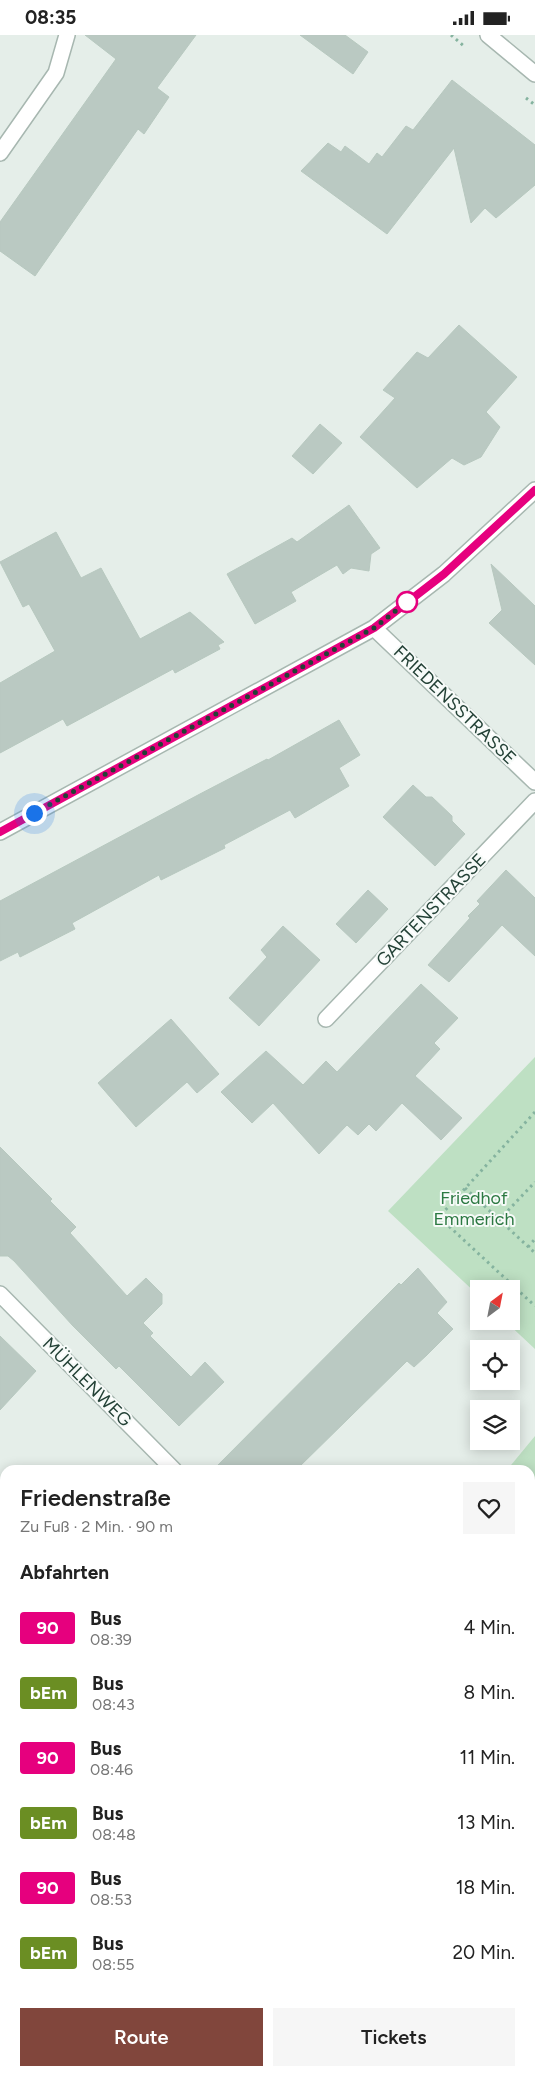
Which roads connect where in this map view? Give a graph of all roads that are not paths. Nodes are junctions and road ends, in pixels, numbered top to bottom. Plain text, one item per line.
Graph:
1 (67, 35) edge
2 (488, 35) edge
3 (535, 74) edge
4 (0, 153) edge
5 (535, 490) edge
6 (374, 628) junction
7 (535, 782) edge
8 (535, 801) edge
9 (0, 832) edge
10 (326, 1019) dead end
11 (0, 1294) edge
12 (169, 1465) edge

1 - 4 street
2 - 3 street
5 - 6 street
6 - 7 street, FRIEDENSSTRASSE
6 - 9 street
8 - 10 street, GARTENSTRASSE
11 - 12 street, MÜHLENWEG

